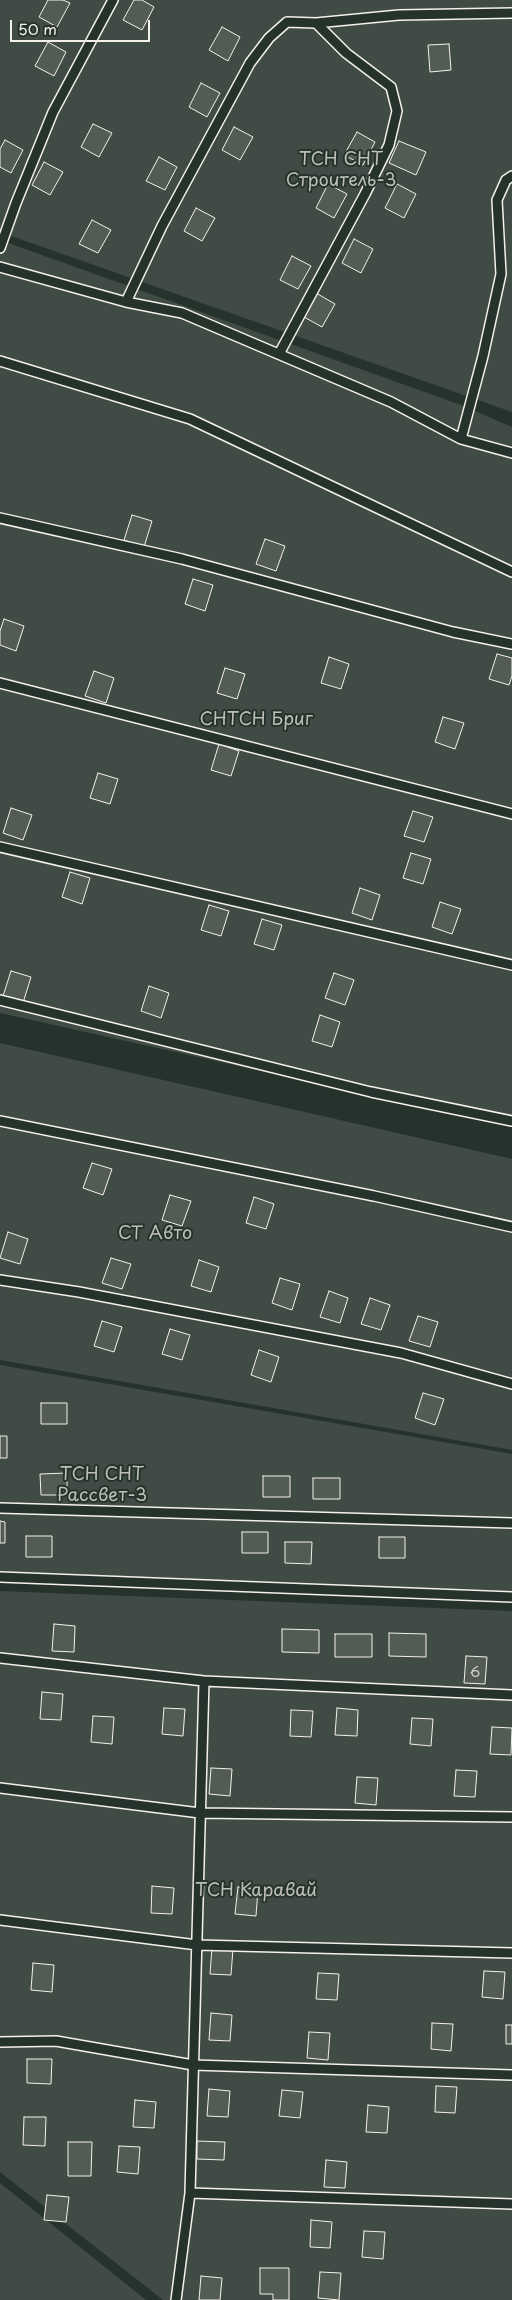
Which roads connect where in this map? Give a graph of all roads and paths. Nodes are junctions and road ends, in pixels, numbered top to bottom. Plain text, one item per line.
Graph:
1 (113, 0) edge
2 (512, 14) edge
3 (316, 23) junction
4 (512, 176) edge
5 (0, 248) edge
6 (0, 267) edge
7 (126, 302) junction
8 (279, 354) junction
9 (0, 361) edge
10 (461, 439) junction
11 (512, 453) edge
12 (0, 518) edge
13 (512, 572) edge
14 (512, 644) edge
15 (0, 683) edge
16 (512, 814) edge
17 (0, 847) edge
18 (512, 965) edge
19 (0, 1000) edge
20 (0, 1121) edge
21 (512, 1121) edge
22 (512, 1227) edge
23 (0, 1280) edge
24 (512, 1384) edge
25 (0, 1508) edge
26 (512, 1523) edge
27 (0, 1577) edge
28 (512, 1597) edge
29 (0, 1658) edge
30 (204, 1681) junction
31 (512, 1694) edge
32 (0, 1788) edge
33 (200, 1813) junction
34 (512, 1818) edge
35 (0, 1920) edge
36 (197, 1945) junction
37 (512, 1953) edge
38 (0, 2042) edge
39 (193, 2065) junction
40 (512, 2075) edge
41 (190, 2193) junction
42 (512, 2204) edge
43 (176, 2300) edge

1 - 5 lane
2 - 3 lane
3 - 7 lane
3 - 8 lane
4 - 10 lane
6 - 7 lane
7 - 8 lane
8 - 10 lane
9 - 13 lane
10 - 11 lane
12 - 14 lane
15 - 16 lane
17 - 18 lane
19 - 21 lane
20 - 22 lane
23 - 24 lane
25 - 26 lane
27 - 28 lane
29 - 30 lane
30 - 31 lane
30 - 33 lane
32 - 33 lane
33 - 34 lane
33 - 36 lane
35 - 36 lane
36 - 37 lane
36 - 39 lane
38 - 39 lane
39 - 40 lane
39 - 41 lane
41 - 42 lane
41 - 43 lane

